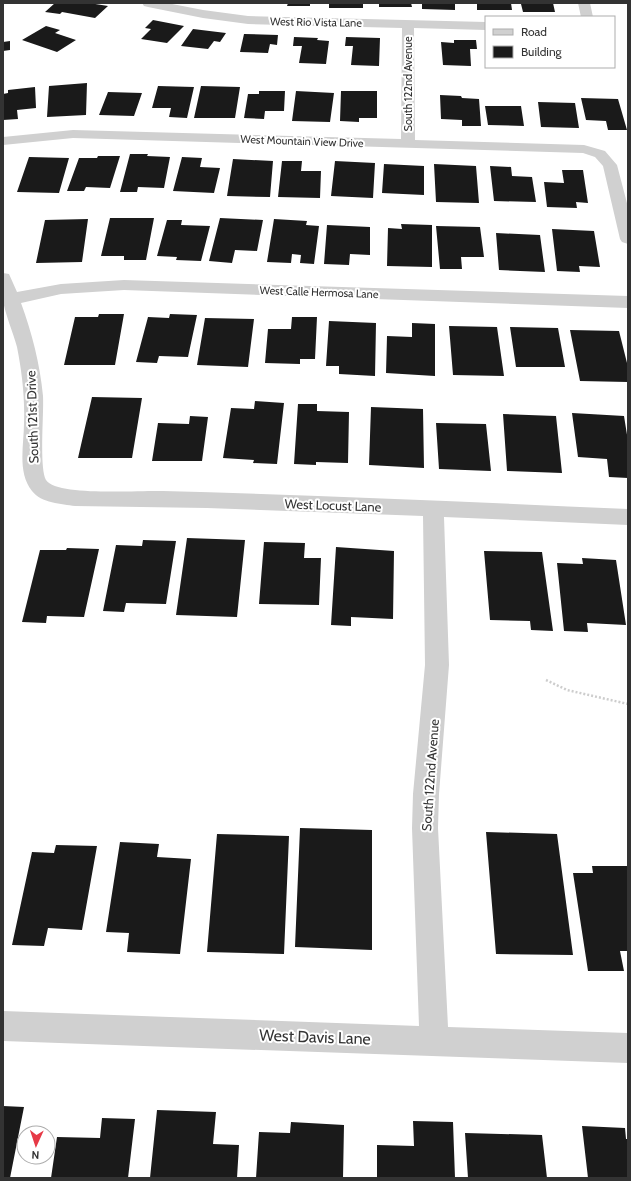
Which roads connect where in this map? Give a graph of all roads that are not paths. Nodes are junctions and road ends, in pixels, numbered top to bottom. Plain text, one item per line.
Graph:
1 (148, 3) edge
2 (584, 3) edge
3 (587, 16) edge
4 (408, 24) junction
5 (485, 26) edge
6 (3, 141) edge
7 (408, 144) junction
8 (628, 239) edge
9 (3, 278) edge
10 (11, 299) junction
11 (628, 302) edge
12 (41, 487) joint
13 (433, 508) junction
14 (628, 517) edge
15 (3, 1026) edge
16 (434, 1042) junction
17 (628, 1048) edge

1 - 4 street, West Rio Vista Lane
2 - 3 street
4 - 5 street, West Rio Vista Lane
4 - 7 street, South 122nd Avenue
6 - 7 street, West Mountain View Drive
7 - 8 street, West Mountain View Drive
9 - 10 street, South 121st Drive
10 - 11 street, West Calle Hermosa Lane
10 - 12 street, South 121st Drive
12 - 13 street, West Locust Lane
13 - 14 street, West Locust Lane
13 - 16 street, South 122nd Avenue
15 - 16 street, West Davis Lane
16 - 17 street, West Davis Lane

